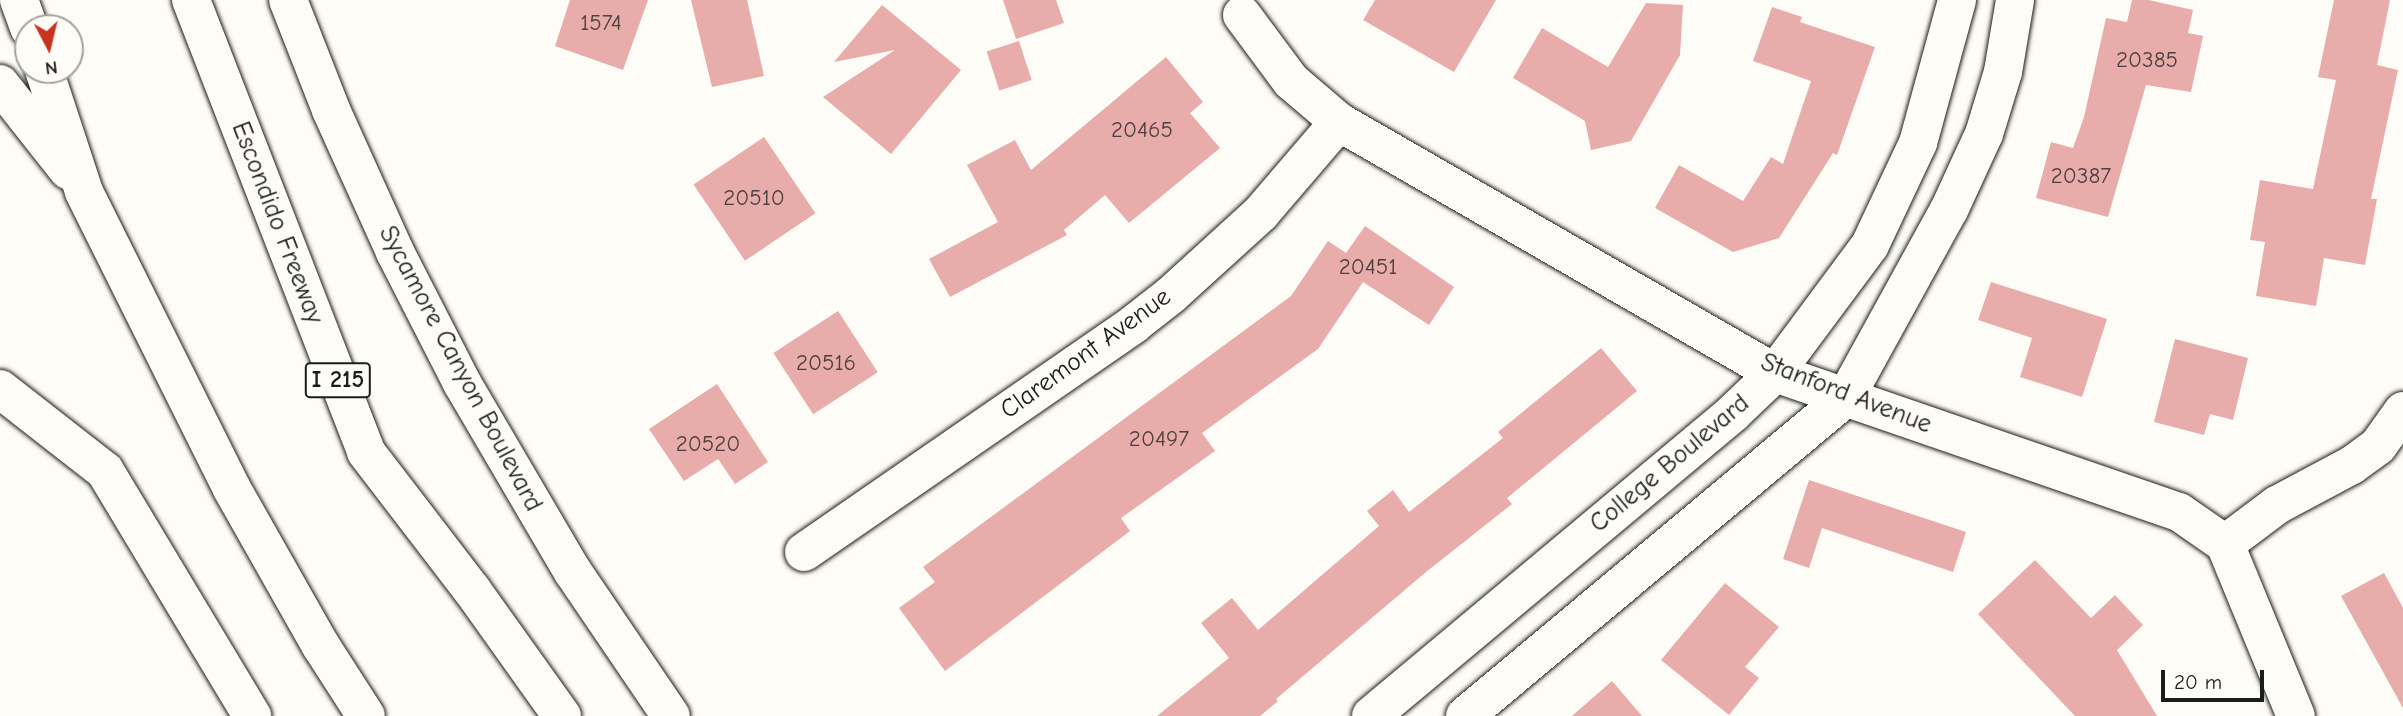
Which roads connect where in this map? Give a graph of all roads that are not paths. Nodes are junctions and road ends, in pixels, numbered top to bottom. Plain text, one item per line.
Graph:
1 (191, 0) edge
2 (288, 0) edge
3 (1957, 0) edge
4 (2015, 0) edge
5 (1242, 15) dead end
6 (0, 84) edge
7 (49, 84) edge
8 (1339, 122) junction
9 (84, 192) junction
10 (1775, 373) junction
11 (0, 389) edge
12 (1846, 397) junction
13 (2403, 411) edge
14 (2225, 544) junction
15 (804, 552) dead end
16 (1378, 714) edge
17 (252, 716) edge
18 (366, 716) edge
19 (562, 716) edge
20 (671, 716) edge
21 (1465, 716) edge
22 (2296, 716) edge

1 - 19 main road, Escondido Freeway / I 215
2 - 20 main road, Sycamore Canyon Boulevard
3 - 10 main road, College Boulevard
4 - 12 main road
5 - 8 main road, Stanford Avenue
6 - 9 main road
7 - 9 main road
8 - 10 main road, Stanford Avenue
8 - 15 main road, Claremont Avenue
9 - 18 main road
10 - 12 main road, Stanford Avenue
10 - 16 main road, College Boulevard
11 - 17 main road
12 - 14 main road, Stanford Avenue
12 - 21 main road
13 - 14 main road
14 - 22 main road

